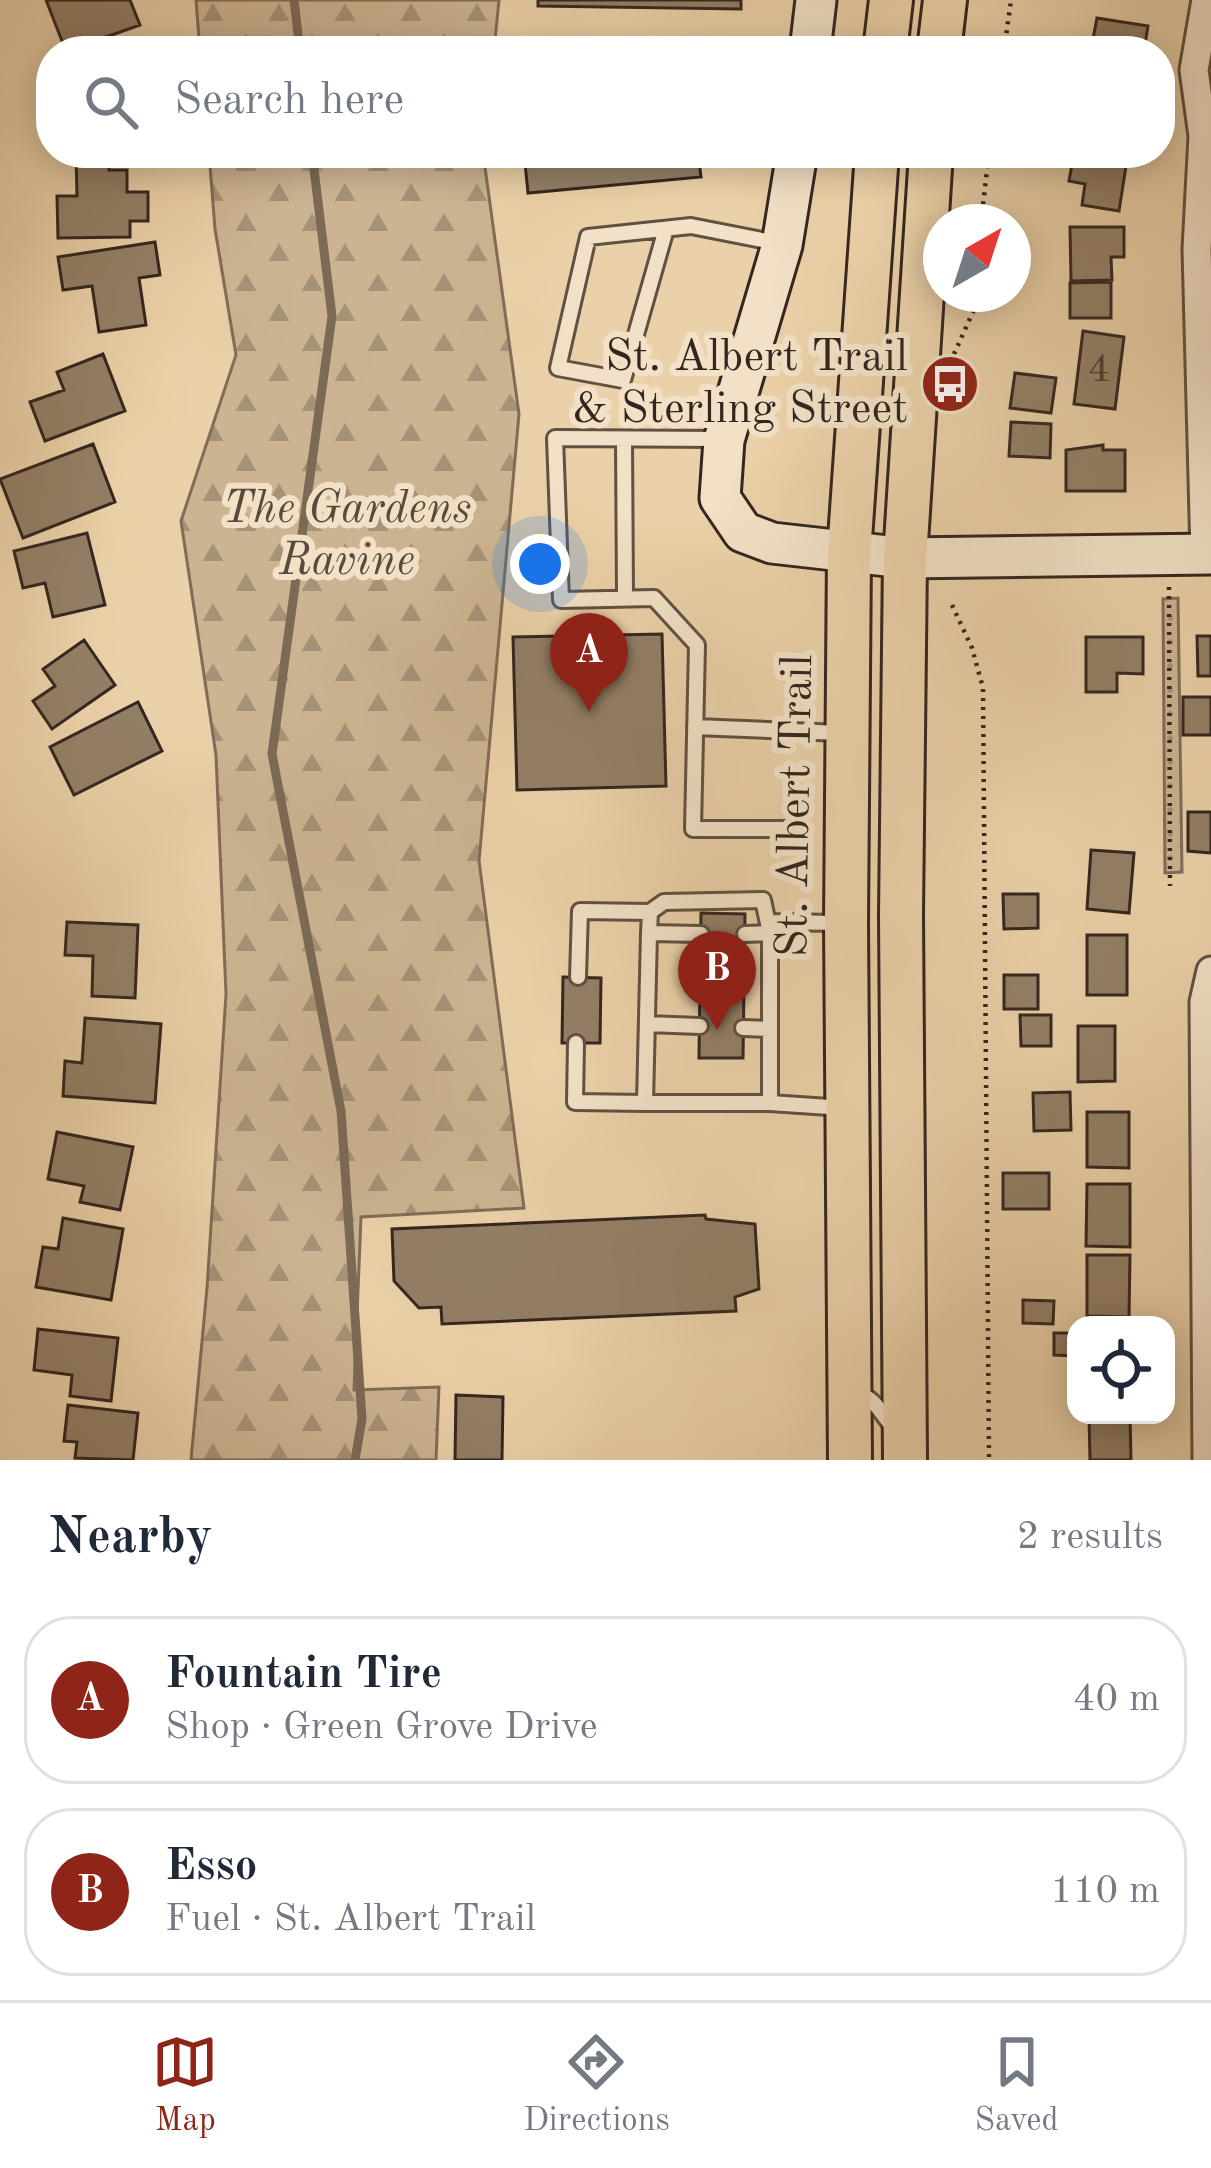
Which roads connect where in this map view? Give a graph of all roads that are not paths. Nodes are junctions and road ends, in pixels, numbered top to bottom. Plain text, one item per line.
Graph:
1 (816, 0) edge
2 (890, 0) edge
3 (945, 0) edge
4 (1206, 0) edge
5 (812, 36) edge
6 (886, 36) edge
7 (941, 36) edge
8 (1207, 129) edge
9 (794, 168) edge
10 (876, 168) edge
11 (930, 168) edge
12 (666, 229) junction
13 (782, 245) junction
14 (624, 439) junction
15 (724, 440) junction
16 (849, 553) junction
17 (1208, 555) edge
18 (904, 558) junction
19 (625, 596) junction
20 (695, 727) junction
21 (848, 733) junction
22 (785, 829) dead end
23 (650, 912) junction
24 (846, 923) junction
25 (769, 928) junction
26 (649, 933) junction
27 (701, 934) dead end
28 (745, 934) dead end
29 (1211, 971) edge
30 (578, 977) dead end
31 (647, 1024) junction
32 (700, 1026) dead end
33 (743, 1028) dead end
34 (770, 1029) junction
35 (576, 1043) dead end
36 (770, 1102) junction
37 (645, 1103) junction
38 (848, 1108) junction
39 (850, 1391) junction
40 (905, 1449) edge
41 (850, 1460) edge
42 (1207, 1460) edge

1 - 5 street
2 - 6 main road
3 - 7 main road
4 - 8 street
8 - 17 street
9 - 13 street
10 - 16 main road, St. Albert Trail
11 - 18 main road
12 - 12 lane
12 - 13 lane
13 - 15 street
14 - 15 lane
14 - 19 lane
14 - 19 lane
15 - 16 street
16 - 18 street
16 - 21 main road, St. Albert Trail
17 - 18 street
18 - 40 main road
19 - 20 lane
20 - 21 lane
20 - 22 lane
21 - 24 main road, St. Albert Trail
23 - 25 lane
23 - 26 lane
23 - 30 lane
24 - 25 lane
24 - 38 main road, St. Albert Trail
25 - 28 lane
25 - 34 lane
26 - 27 lane
26 - 31 lane
29 - 42 street
31 - 32 lane
31 - 37 lane
33 - 34 lane
34 - 36 lane
35 - 37 lane
36 - 37 lane
36 - 38 lane
38 - 39 main road, St. Albert Trail
39 - 40 lane
39 - 41 main road, St. Albert Trail

